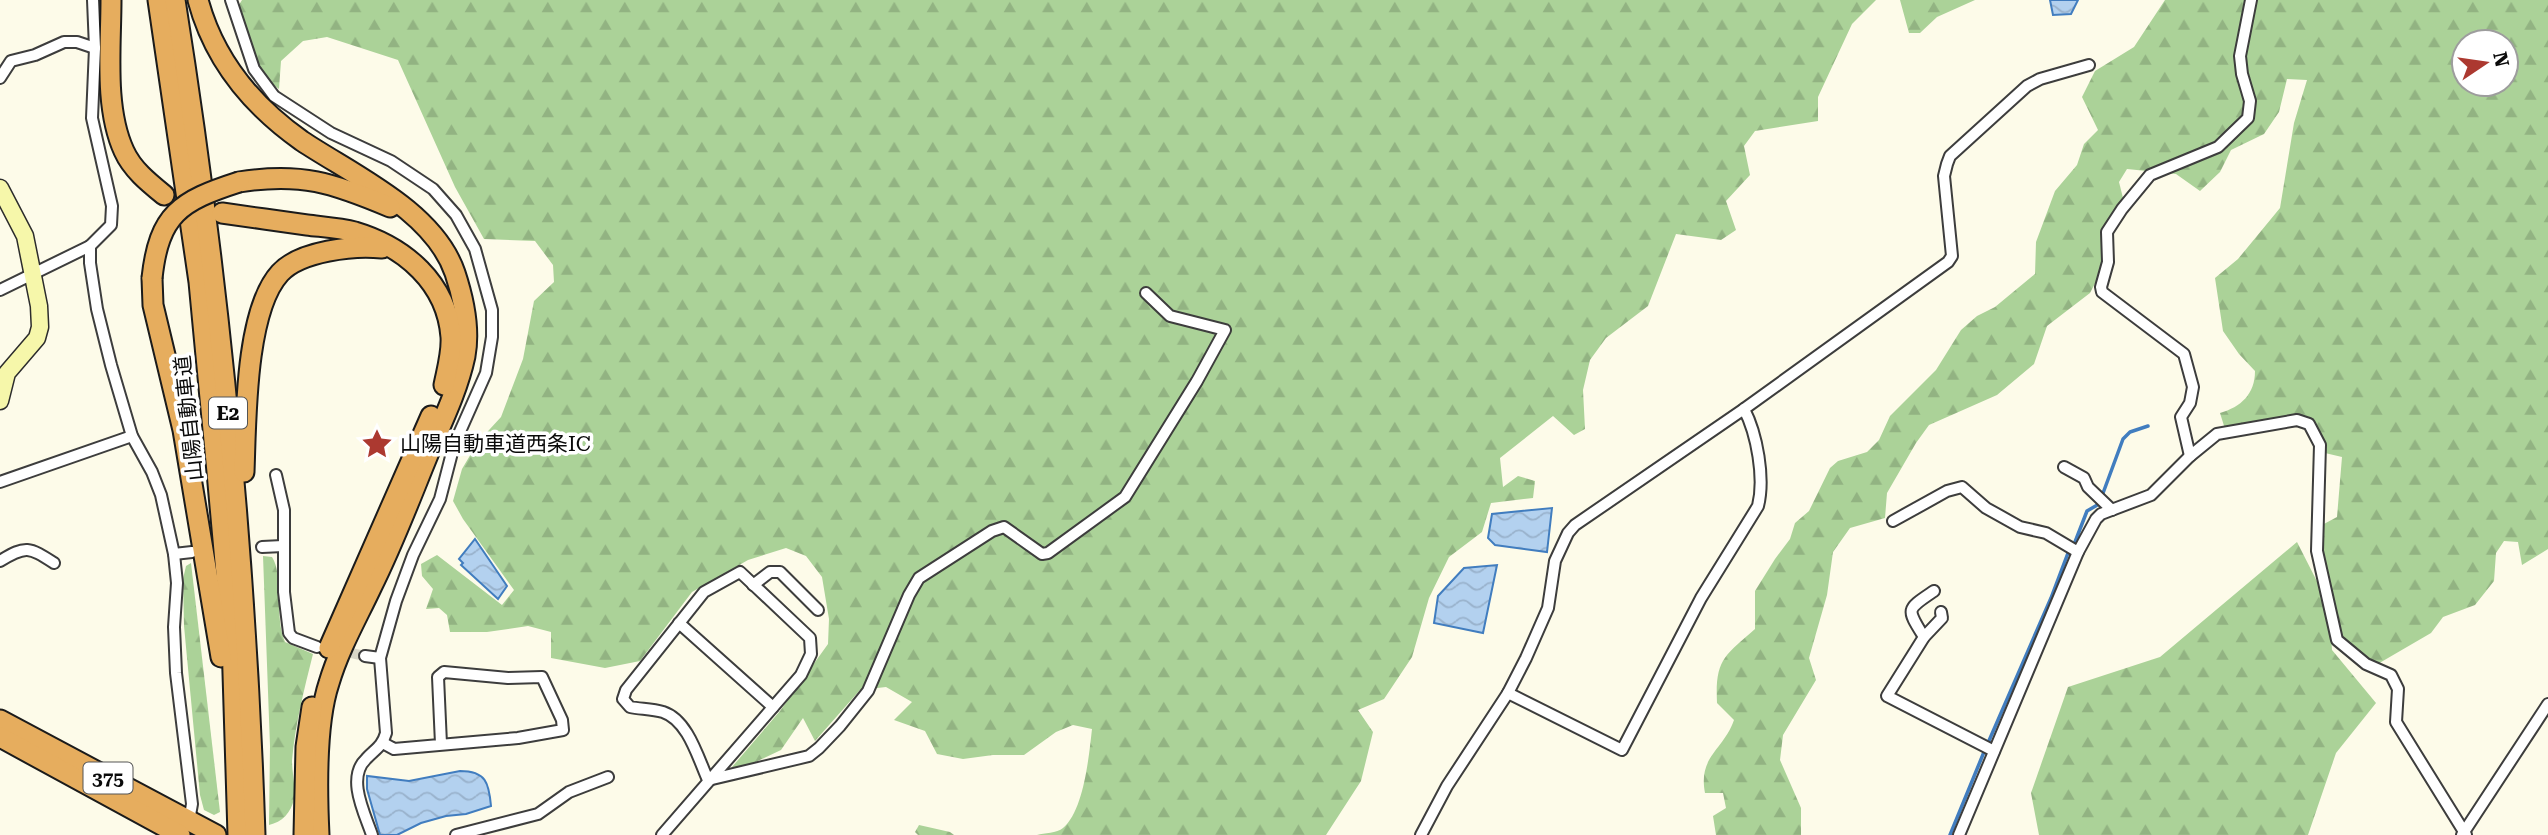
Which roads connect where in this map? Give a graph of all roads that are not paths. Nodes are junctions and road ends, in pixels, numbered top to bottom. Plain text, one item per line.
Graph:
1 (93, 0) edge
2 (110, 0) edge
3 (158, 0) edge
4 (175, 0) edge
5 (198, 0) edge
6 (231, 0) edge
7 (2250, 0) edge
8 (95, 48) junction
9 (2089, 65) dead end
10 (0, 78) edge
11 (0, 188) edge
12 (164, 195) dead end
13 (222, 214) dead end
14 (422, 224) junction
15 (90, 246) junction
16 (394, 249) junction
17 (33, 274) junction
18 (0, 290) edge
19 (1146, 293) dead end
20 (0, 401) edge
21 (1744, 409) junction
22 (132, 436) junction
23 (2190, 456) junction
24 (2064, 467) dead end
25 (276, 475) dead end
26 (0, 482) edge
27 (2105, 502) junction
28 (1893, 521) dead end
29 (282, 546) junction
30 (262, 547) dead end
31 (192, 552) dead end
32 (2078, 552) junction
33 (174, 554) junction
34 (0, 561) edge
35 (54, 564) dead end
36 (242, 569) junction
37 (753, 585) junction
38 (1934, 591) dead end
39 (818, 610) dead end
40 (1941, 612) dead end
41 (679, 623) junction
42 (1924, 637) junction
43 (317, 647) dead end
44 (365, 656) tunnel mouth
45 (380, 658) junction
46 (1508, 692) junction
47 (2548, 704) edge
48 (773, 707) junction
49 (0, 720) edge
50 (0, 737) edge
51 (383, 743) junction
52 (441, 744) junction
53 (1994, 751) junction
54 (608, 777) dead end
55 (708, 780) junction
56 (185, 828) edge
57 (247, 831) edge
58 (2464, 834) edge
59 (216, 835) edge
60 (304, 835) edge
61 (319, 835) edge
62 (372, 835) edge
63 (456, 835) edge
64 (662, 835) edge
65 (1421, 835) edge
66 (1959, 835) edge

1 - 8 street
2 - 12 highway
3 - 57 highway, 山陽自動車道 / E2
4 - 36 highway, 山陽自動車道 / E2
5 - 14 highway
6 - 45 street
7 - 23 street
8 - 10 street
8 - 15 street
9 - 21 street
11 - 17 street
13 - 16 highway
14 - 57 highway, bridge
14 - 61 highway
15 - 17 street
15 - 22 street
16 - 36 highway
16 - 60 highway
17 - 18 street
17 - 20 street
19 - 55 street
21 - 46 street
21 - 46 street
22 - 26 street
22 - 33 street
23 - 27 street
23 - 58 street
24 - 27 street
25 - 29 street
27 - 32 street
28 - 32 street
29 - 30 street
29 - 43 street
31 - 33 street
32 - 53 street
33 - 56 street
34 - 35 street
36 - 57 highway, 山陽自動車道 / E2
37 - 39 street
37 - 41 street
37 - 48 street
38 - 42 street
40 - 42 street
41 - 48 street
41 - 55 street
42 - 53 street
44 - 45 street
45 - 51 street
46 - 65 street
47 - 58 street
48 - 55 street
49 - 56 highway, 375
50 - 56 highway, 375
51 - 52 street
51 - 62 street
52 - 52 street
53 - 66 street
54 - 63 street
55 - 64 street
56 - 59 highway, 375

